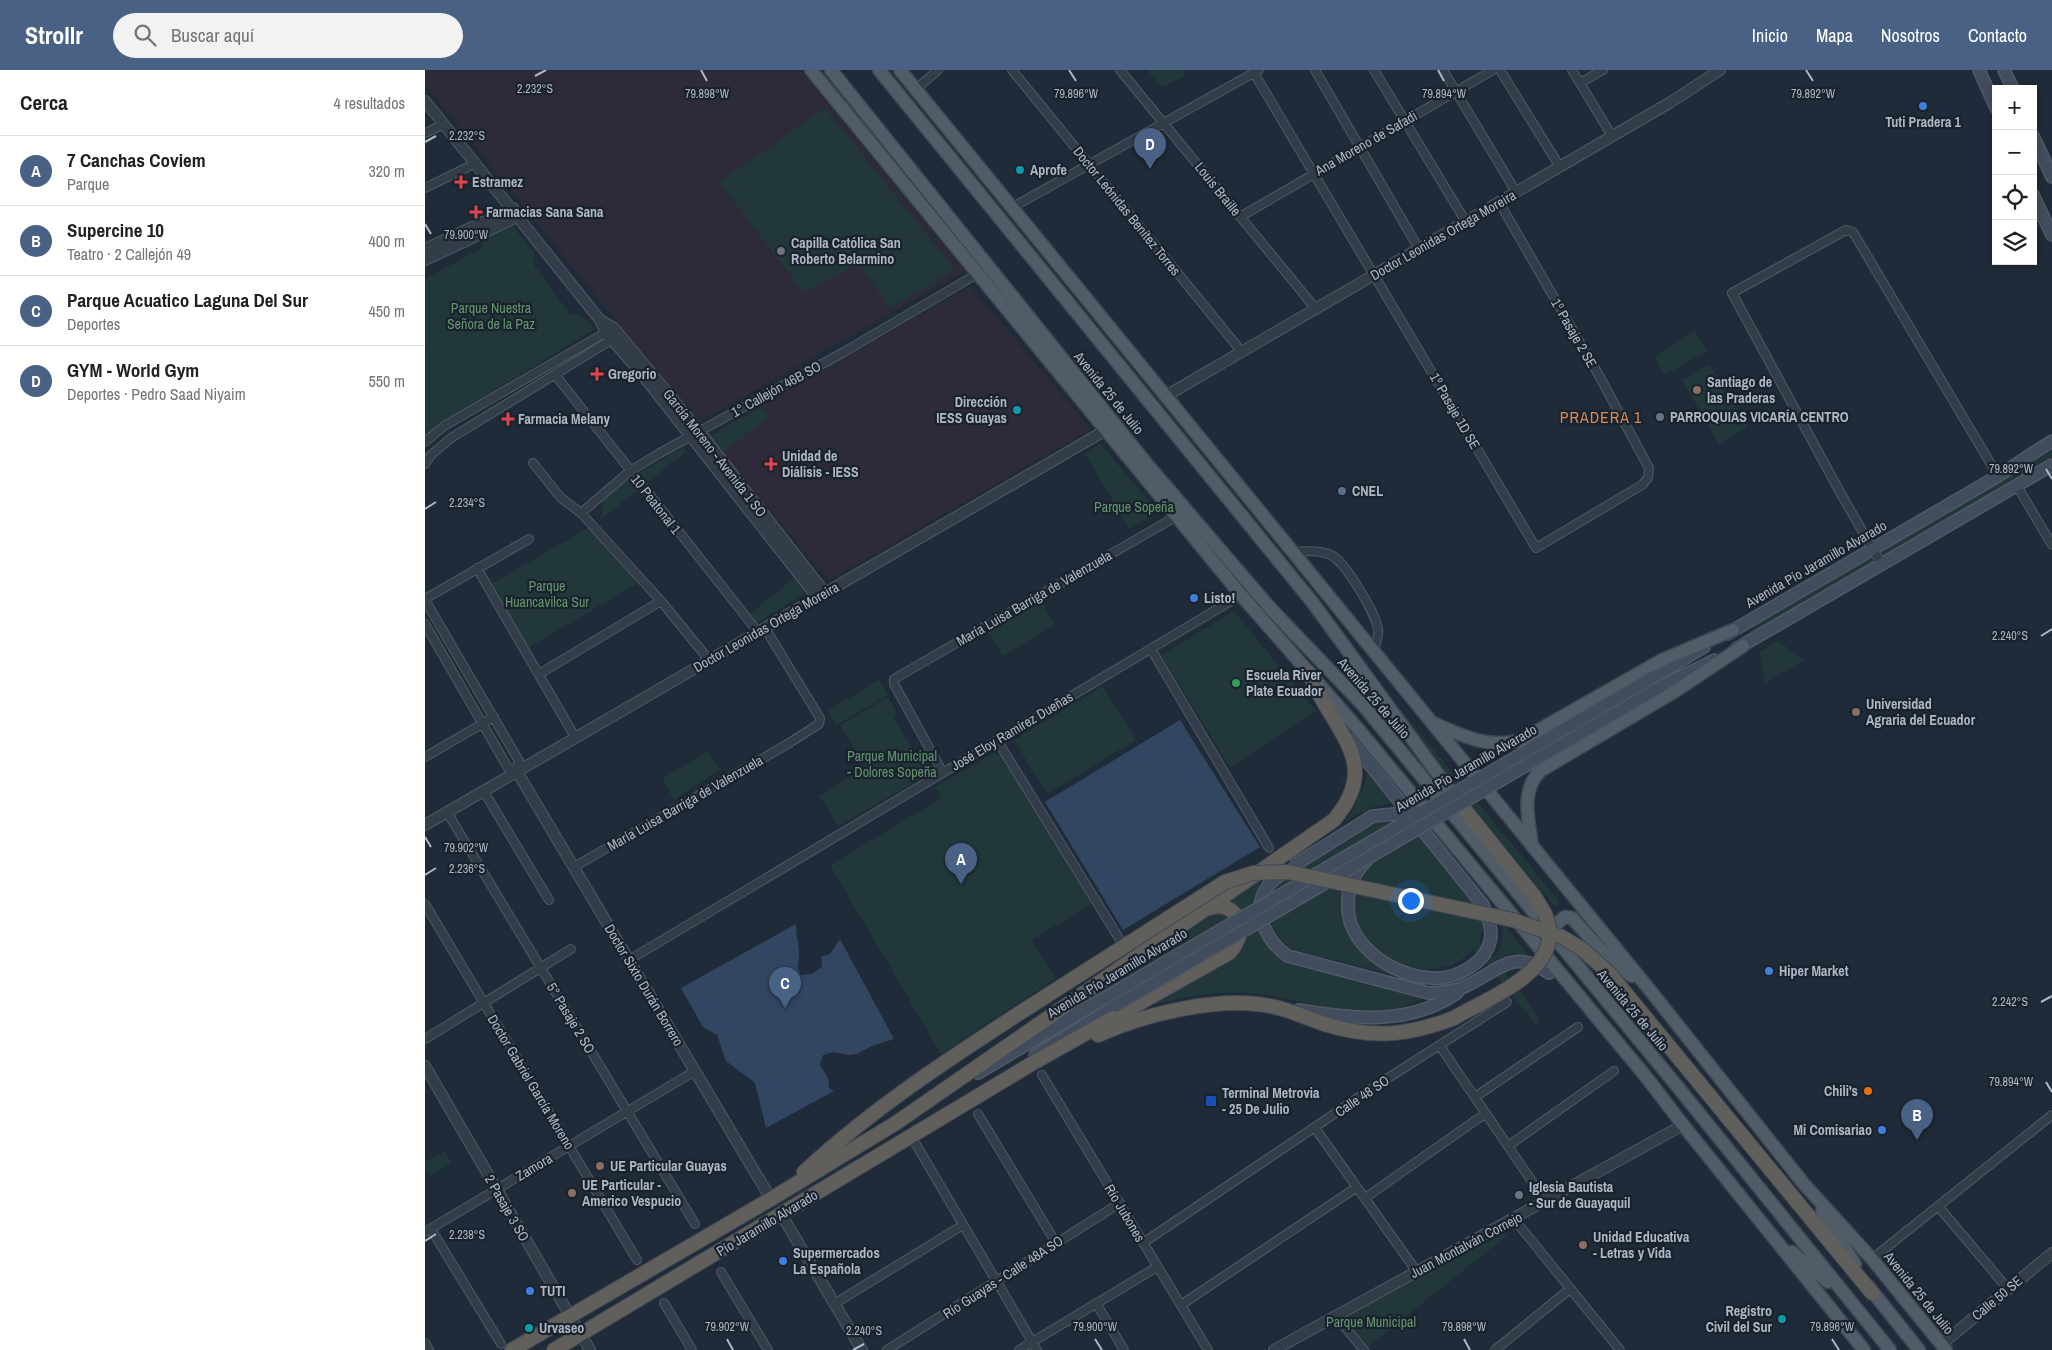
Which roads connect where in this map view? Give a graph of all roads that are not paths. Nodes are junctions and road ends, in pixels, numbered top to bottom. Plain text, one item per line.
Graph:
1 (811, 70) edge
2 (831, 70) edge
3 (879, 70) edge
4 (900, 70) edge
5 (938, 70) edge
6 (1011, 70) edge
7 (1120, 70) edge
8 (1315, 70) edge
9 (1374, 70) edge
10 (1443, 70) edge
11 (1493, 70) edge
12 (1500, 70) edge
13 (1572, 70) edge
14 (1603, 70) edge
15 (1721, 70) edge
16 (1979, 70) edge
17 (2004, 70) edge
18 (1257, 71) edge
19 (1580, 83) junction
20 (2011, 85) edge
21 (916, 89) junction
22 (1456, 92) junction
23 (1992, 99) edge
24 (425, 101) edge
25 (1405, 121) junction
26 (1163, 123) junction
27 (444, 124) junction
28 (425, 133) edge
29 (1611, 136) junction
30 (2037, 145) edge
31 (942, 147) junction
32 (1360, 147) junction
33 (476, 163) junction
34 (1089, 164) junction
35 (1559, 167) junction
36 (1314, 174) junction
37 (2052, 177) edge
38 (425, 188) edge
39 (997, 188) junction
40 (1516, 192) junction
41 (918, 201) junction
42 (1499, 202) junction
43 (2037, 203) edge
44 (1013, 207) junction
45 (516, 212) junction
46 (1240, 217) junction
47 (1466, 222) junction
48 (2052, 235) edge
49 (972, 246) junction
50 (425, 249) edge
51 (1419, 249) junction
52 (425, 260) edge
53 (977, 274) junction
54 (1374, 275) junction
55 (1085, 299) junction
56 (1316, 308) junction
57 (613, 334) junction
58 (1100, 343) junction
59 (1242, 352) junction
60 (557, 376) junction
61 (1164, 397) junction
62 (1106, 430) junction
63 (695, 433) junction
64 (2052, 441) edge
65 (425, 442) edge
66 (533, 463) dead end
67 (425, 464) edge
68 (2052, 465) edge
69 (630, 471) junction
70 (1998, 476) junction
71 (2017, 486) junction
72 (581, 513) junction
73 (1177, 516) junction
74 (529, 539) dead end
75 (2052, 546) edge
76 (1536, 548) joint
77 (1873, 548) junction
78 (1290, 552) junction
79 (1882, 565) junction
80 (477, 568) junction
81 (821, 595) junction
82 (1241, 595) junction
83 (425, 599) edge
84 (661, 601) junction
85 (1313, 603) junction
86 (1271, 609) junction
87 (438, 621) junction
88 (426, 627) edge
89 (761, 630) junction
90 (1733, 630) junction
91 (1743, 646) junction
92 (1151, 649) junction
93 (1373, 653) junction
94 (709, 660) junction
95 (1309, 673) junction
96 (539, 674) junction
97 (494, 716) junction
98 (820, 721) joint
99 (1430, 722) junction
100 (482, 724) junction
101 (1341, 729) junction
102 (575, 737) junction
103 (997, 740) junction
104 (425, 757) edge
105 (516, 770) junction
106 (943, 773) junction
107 (483, 790) junction
108 (1428, 808) junction
109 (1465, 811) joint
110 (447, 812) junction
111 (425, 825) edge
112 (1532, 846) junction
113 (1269, 848) dead end
114 (1374, 854) junction
115 (574, 867) junction
116 (549, 900) dead end
117 (425, 904) edge
118 (1199, 912) junction
119 (571, 949) dead end
120 (1132, 958) junction
121 (629, 960) junction
122 (1574, 961) junction
123 (541, 968) junction
124 (1549, 973) joint
125 (1465, 987) junction
126 (1649, 989) junction
127 (1577, 993) junction
128 (484, 1002) junction
129 (1507, 1002) dead end
130 (1270, 1006) junction
131 (1578, 1027) dead end
132 (425, 1039) edge
133 (1440, 1046) junction
134 (1033, 1063) junction
135 (425, 1066) edge
136 (695, 1071) junction
137 (1614, 1071) dead end
138 (1042, 1075) dead end
139 (1647, 1078) junction
140 (981, 1095) junction
141 (1475, 1097) junction
142 (627, 1112) junction
143 (1486, 1113) junction
144 (978, 1114) dead end
145 (2052, 1115) edge
146 (896, 1123) junction
147 (1683, 1125) junction
148 (1315, 1128) junction
149 (911, 1136) junction
150 (570, 1146) junction
151 (1508, 1146) junction
152 (1804, 1184) junction
153 (1357, 1187) junction
154 (496, 1190) junction
155 (776, 1196) junction
156 (1365, 1198) junction
157 (1546, 1202) junction
158 (1119, 1204) junction
159 (1938, 1206) junction
160 (781, 1214) junction
161 (1513, 1219) junction
162 (695, 1224) dead end
163 (963, 1225) junction
164 (428, 1231) edge
165 (1771, 1234) junction
166 (1055, 1243) junction
167 (1143, 1243) junction
168 (2052, 1253) edge
169 (1873, 1259) junction
170 (637, 1260) dead end
171 (1157, 1267) junction
172 (721, 1272) dead end
173 (1417, 1272) junction
174 (996, 1282) junction
175 (1570, 1289) junction
176 (2008, 1289) junction
177 (1872, 1293) junction
178 (1849, 1299) junction
179 (1096, 1303) junction
180 (664, 1304) dead end
181 (834, 1304) junction
182 (1181, 1305) junction
183 (569, 1316) junction
184 (1335, 1316) junction
185 (1900, 1327) junction
186 (580, 1334) junction
187 (1032, 1342) junction
188 (425, 1343) edge
189 (506, 1347) edge
190 (1944, 1347) edge
191 (1278, 1349) edge
192 (429, 1350) edge
193 (554, 1350) edge
194 (590, 1350) edge
195 (692, 1350) edge
196 (768, 1350) edge
197 (862, 1350) edge
198 (887, 1350) edge
199 (1019, 1350) edge
200 (1037, 1350) edge
201 (1124, 1350) edge
202 (1208, 1350) edge
203 (1364, 1350) edge
204 (1495, 1350) edge
205 (1620, 1350) edge
206 (1864, 1350) edge
207 (1890, 1350) edge
208 (1919, 1350) edge
209 (1929, 1350) edge

1 - 41 main road, Avenida 25 de Julio
2 - 49 main road, Avenida 25 de Julio
3 - 31 main road, Avenida 25 de Julio
4 - 21 main road, Avenida 25 de Julio
5 - 21 street
6 - 34 street, Doctor Leónidas Benítez Torres
7 - 26 street, Louis Braille
8 - 32 street
9 - 25 street
10 - 22 street
11 - 22 street, Ana Moreno de Safadi
12 - 35 street
13 - 19 street
14 - 19 street
15 - 29 street, Doctor Leonidas Ortega Moreira
16 - 23 main road
17 - 20 main road
18 - 26 street
18 - 36 street, 1º Pasaje 1D SE
19 - 29 street
21 - 39 main road, Avenida 25 de Julio
22 - 25 street, Ana Moreno de Safadi
22 - 40 street
24 - 27 street, García Moreno - Avenida 1 SO
25 - 32 street, Ana Moreno de Safadi
25 - 47 street
26 - 34 street
26 - 46 street, Louis Braille
27 - 28 street
27 - 33 street, García Moreno - Avenida 1 SO
29 - 35 street, Doctor Leonidas Ortega Moreira
30 - 37 main road
31 - 39 main road
31 - 58 main road, Avenida 25 de Julio
32 - 36 street, Ana Moreno de Safadi
32 - 51 street
33 - 38 street
33 - 45 street, García Moreno - Avenida 1 SO
34 - 44 street
34 - 59 street, Doctor Leónidas Benítez Torres
35 - 40 street, Doctor Leonidas Ortega Moreira
36 - 46 street, Ana Moreno de Safadi
36 - 54 street, 1º Pasaje 1D SE
39 - 44 main road, Avenida 25 de Julio
40 - 42 street, Doctor Leonidas Ortega Moreira
41 - 49 main road
41 - 53 main road, Avenida 25 de Julio
42 - 47 street, Doctor Leonidas Ortega Moreira
42 - 76 street, 1º Pasaje 2 SE
43 - 48 main road
44 - 55 main road, Avenida 25 de Julio
45 - 50 street
45 - 52 street
45 - 57 street, García Moreno - Avenida 1 SO
46 - 56 street, Louis Braille
47 - 51 street, Doctor Leonidas Ortega Moreira
49 - 86 main road, Avenida 25 de Julio
51 - 54 street, Doctor Leonidas Ortega Moreira
53 - 62 main road, Avenida 25 de Julio
53 - 63 street, 1° Callejón 46B SO
54 - 56 street, Doctor Leonidas Ortega Moreira
54 - 76 street, 1º Pasaje 1D SE
55 - 58 main road
55 - 61 main road, Avenida 25 de Julio
56 - 59 street, Doctor Leonidas Ortega Moreira
57 - 60 street
57 - 63 street, García Moreno - Avenida 1 SO
57 - 65 street
58 - 85 main road, Avenida 25 de Julio
59 - 61 street, Doctor Leonidas Ortega Moreira
60 - 67 street
60 - 69 street, 10 Peatonal 1
61 - 78 main road, Avenida 25 de Julio
62 - 73 main road, Avenida 25 de Julio
62 - 81 street, Doctor Leonidas Ortega Moreira
63 - 69 street, 1° Callejón 46B SO
63 - 81 street, García Moreno - Avenida 1 SO
64 - 70 main road, Avenida Pío Jaramillo Alvarado
66 - 72 street
68 - 71 main road, Avenida Pío Jaramillo Alvarado
69 - 72 street, 1° Callejón 46B SO
69 - 89 street, 10 Peatonal 1
70 - 77 main road, Avenida Pío Jaramillo Alvarado
70 - 77 street
71 - 75 street
71 - 79 main road, Avenida Pío Jaramillo Alvarado
72 - 84 street
73 - 82 main road, Avenida 25 de Julio
73 - 106 street, María Luisa Barriga de Valenzuela
74 - 80 street
77 - 79 street
77 - 90 main road, Avenida Pío Jaramillo Alvarado
78 - 93 main road, Avenida 25 de Julio
78 - 93 street
79 - 91 main road, Avenida Pío Jaramillo Alvarado
80 - 83 street
80 - 96 street
81 - 89 street, Doctor Leonidas Ortega Moreira
82 - 92 street, José Eloy Ramírez Dueñas
82 - 95 main road, Avenida 25 de Julio
83 - 87 street
84 - 94 street
84 - 96 street
85 - 93 main road
85 - 109 main road, Avenida 25 de Julio
86 - 95 main road
86 - 122 main road, Avenida 25 de Julio
87 - 88 street
87 - 97 street
88 - 100 street
89 - 94 street, Doctor Leonidas Ortega Moreira
89 - 98 street, 10 Peatonal 1
90 - 99 main road
90 - 108 main road, Avenida Pío Jaramillo Alvarado, bridge
91 - 112 main road
91 - 114 main road, Avenida Pío Jaramillo Alvarado, bridge
92 - 103 street, José Eloy Ramírez Dueñas
92 - 113 street
93 - 99 main road, Avenida 25 de Julio
94 - 102 street, Doctor Leonidas Ortega Moreira
95 - 101 highway, Pío Jaramillo Alvarado
95 - 127 main road, Avenida 25 de Julio
96 - 102 street
97 - 100 street
97 - 105 street
98 - 115 street, María Luisa Barriga de Valenzuela
99 - 112 main road, Avenida 25 de Julio
100 - 104 street
100 - 105 street
101 - 114 main road, bridge
101 - 118 highway, Pío Jaramillo Alvarado
102 - 105 street, Doctor Leonidas Ortega Moreira
103 - 106 street, José Eloy Ramírez Dueñas
103 - 120 street
105 - 107 street, Doctor Leonidas Ortega Moreira
105 - 115 street, Doctor Sixto Durán Borrero
106 - 121 street, José Eloy Ramírez Dueñas
107 - 110 street, Doctor Leonidas Ortega Moreira
107 - 116 street
108 - 125 main road, bridge
108 - 146 main road, Avenida Pío Jaramillo Alvarado, bridge
109 - 130 highway, bridge
110 - 111 street, Doctor Leonidas Ortega Moreira
110 - 123 street, 5° Pasaje 2 SO
112 - 126 main road, Avenida 25 de Julio
114 - 140 main road, Avenida Pío Jaramillo Alvarado, bridge
115 - 121 street, Doctor Sixto Durán Borrero
117 - 128 street, Doctor Gabriel García Moreno
118 - 120 highway, Pío Jaramillo Alvarado
118 - 134 highway
119 - 123 street
120 - 146 highway, Pío Jaramillo Alvarado
121 - 136 street, Doctor Sixto Durán Borrero
122 - 126 main road
122 - 139 main road
122 - 178 main road, Avenida 25 de Julio
123 - 128 street
123 - 142 street, 5° Pasaje 2 SO
124 - 125 main road
124 - 127 main road
125 - 130 main road
126 - 152 main road, Avenida 25 de Julio
127 - 139 main road, Avenida 25 de Julio
128 - 132 street
128 - 150 street, Doctor Gabriel García Moreno
129 - 133 street, Calle 48 SO
130 - 134 highway
131 - 141 street
133 - 141 street
133 - 148 street, Calle 48 SO
134 - 140 highway, Pío Jaramillo Alvarado
135 - 154 street, 2 Pasaje 3 SO
136 - 142 street, Zamora
136 - 155 street, Doctor Sixto Durán Borrero
137 - 151 street
138 - 158 street, Río Jubones
139 - 147 main road, Avenida 25 de Julio
140 - 149 highway, Pío Jaramillo Alvarado
141 - 143 street
142 - 150 street, Zamora
142 - 162 street, 5° Pasaje 2 SO
143 - 151 street
143 - 156 street
144 - 166 street
145 - 159 street
146 - 155 highway, Pío Jaramillo Alvarado
147 - 157 street, Juan Montalván Cornejo
147 - 165 main road, Avenida 25 de Julio
148 - 153 street
148 - 167 street, Calle 48 SO
149 - 160 highway, Pío Jaramillo Alvarado
149 - 163 street
150 - 154 street, Zamora
150 - 170 street, Doctor Gabriel García Moreno
151 - 157 street
152 - 169 main road, Avenida 25 de Julio
152 - 177 main road
153 - 156 street
153 - 182 street
154 - 164 street, Zamora
154 - 183 street, 2 Pasaje 3 SO
155 - 177 highway, bridge
155 - 183 highway, Pío Jaramillo Alvarado
156 - 173 street
157 - 161 street, Juan Montalván Cornejo
158 - 166 street, Río Guayas - Calle 48A SO
158 - 167 street, Río Jubones
159 - 169 street
159 - 176 street
160 - 181 street
160 - 186 highway, Pío Jaramillo Alvarado
161 - 173 street, Juan Montalván Cornejo
161 - 175 street
163 - 174 street
163 - 181 street
164 - 189 street
165 - 178 main road
165 - 206 main road, Avenida 25 de Julio
166 - 174 street, Río Guayas - Calle 48A SO
167 - 171 street, Río Jubones
168 - 176 street, Calle 50 SE
169 - 190 main road, Avenida 25 de Julio
171 - 179 street
171 - 182 street, Río Jubones
172 - 196 street
173 - 184 street, Juan Montalván Cornejo
174 - 187 street
174 - 198 street, Río Guayas - Calle 48A SO
175 - 204 street
175 - 205 street
176 - 190 street, Calle 50 SE
177 - 185 main road
178 - 207 main road, Avenida 25 de Julio
179 - 187 street
179 - 201 street
180 - 195 street
181 - 197 street
182 - 202 street, Río Jubones
183 - 186 street, 2 Pasaje 3 SO
183 - 189 highway, Pío Jaramillo Alvarado
184 - 191 street, Juan Montalván Cornejo
184 - 203 street
185 - 208 main road
185 - 209 main road
186 - 193 highway, Pío Jaramillo Alvarado
186 - 194 street, 2 Pasaje 3 SO
187 - 199 street
187 - 200 street
188 - 192 street

